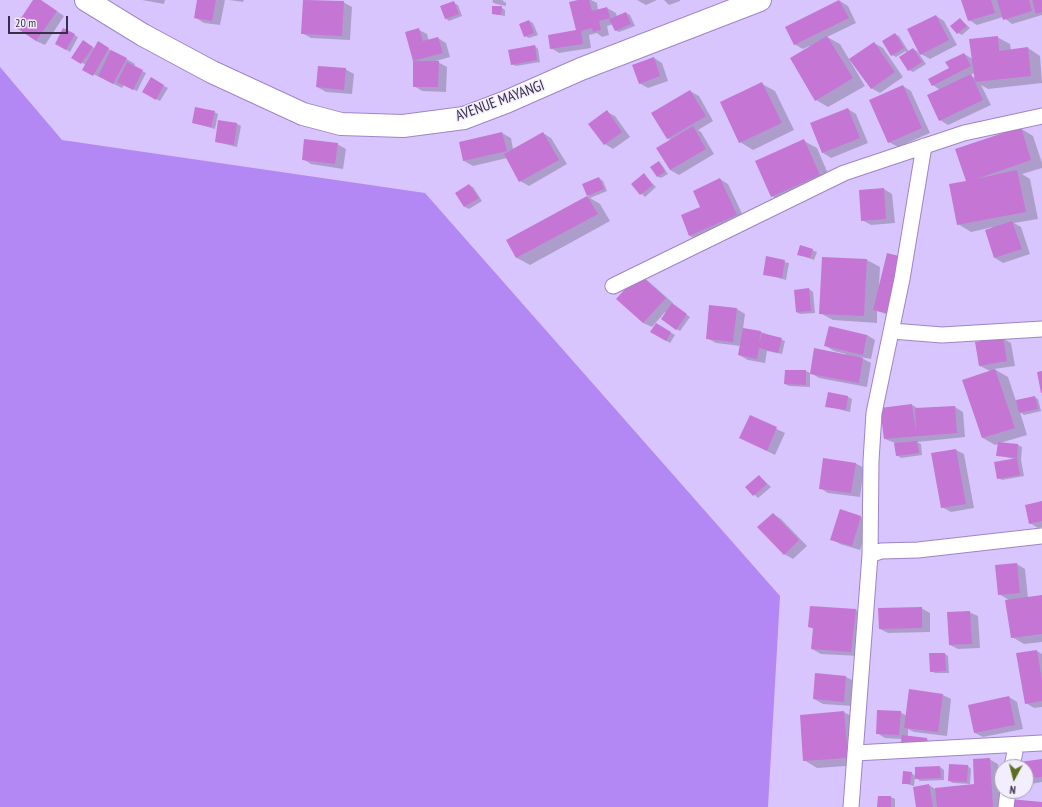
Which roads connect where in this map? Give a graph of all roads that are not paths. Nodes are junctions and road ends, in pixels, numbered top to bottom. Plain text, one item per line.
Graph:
1 (86, 0) edge
2 (760, 0) edge
3 (1042, 116) edge
4 (924, 146) junction
5 (613, 286) dead end
6 (1042, 329) edge
7 (892, 332) junction
8 (1042, 536) edge
9 (870, 555) junction
10 (1042, 743) edge
11 (1016, 746) junction
12 (855, 753) junction
13 (1014, 759) edge
14 (851, 807) edge

1 - 2 street, AVENUE MAYANGI
3 - 4 street
4 - 5 street
4 - 7 street
6 - 7 street
7 - 9 street
8 - 9 street
9 - 12 street
10 - 11 street
11 - 12 street
11 - 13 street
12 - 14 street

